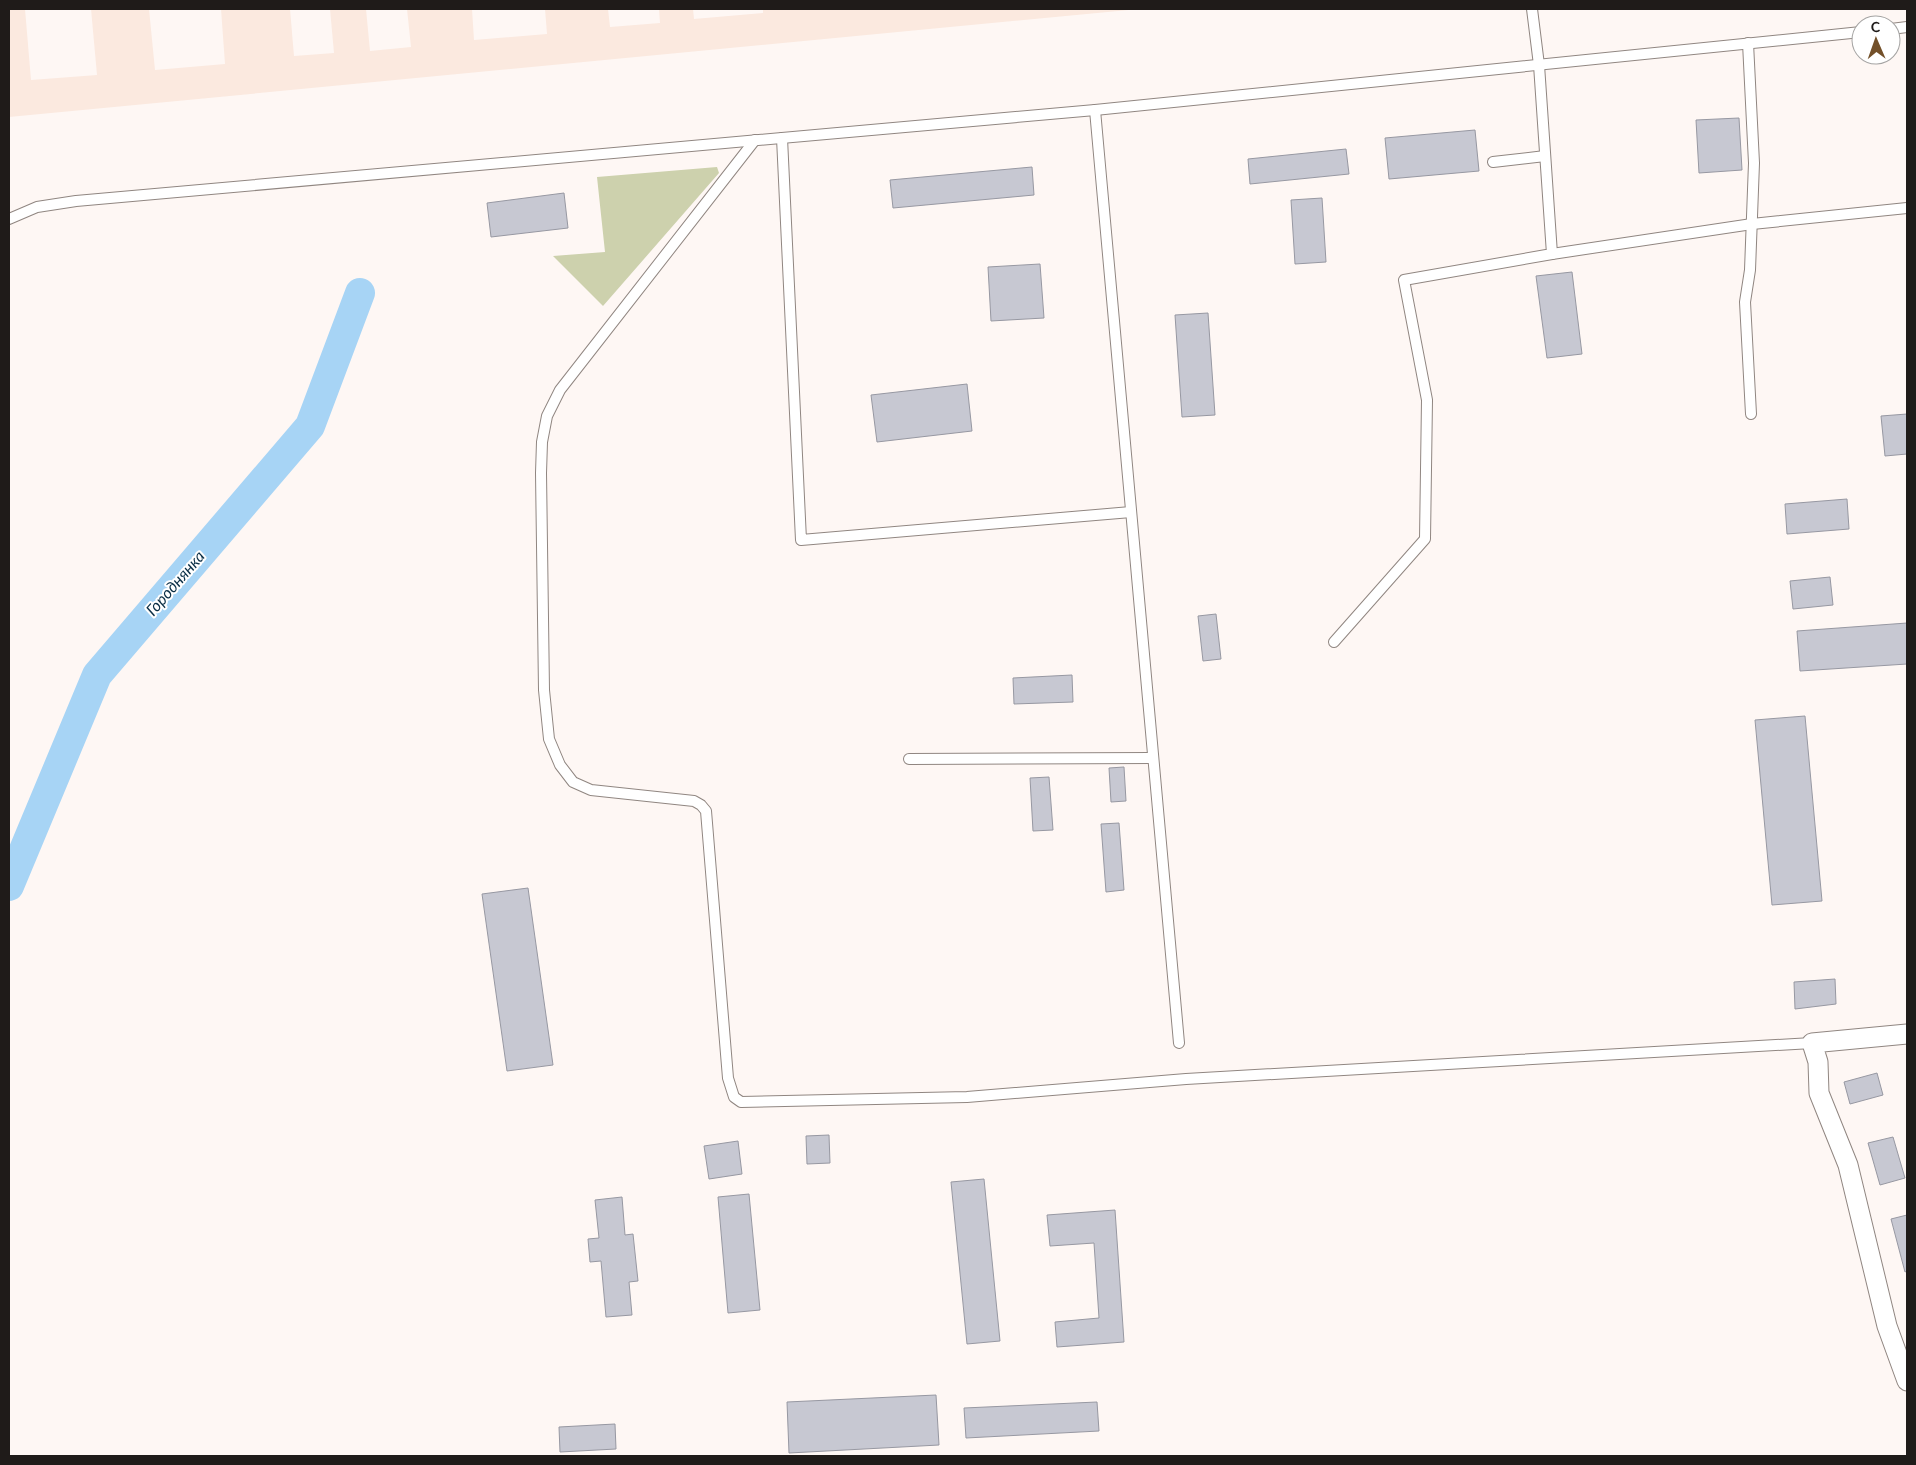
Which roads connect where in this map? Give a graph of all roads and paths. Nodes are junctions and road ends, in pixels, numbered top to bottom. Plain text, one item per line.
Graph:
1 (1532, 9) edge
2 (1851, 33) edge
3 (1748, 43) junction
4 (1539, 65) junction
5 (1095, 110) junction
6 (782, 138) junction
7 (755, 140) junction
8 (1545, 156) junction
9 (1494, 162) dead end
10 (1907, 208) edge
11 (9, 219) edge
12 (1752, 224) junction
13 (1552, 254) junction
14 (1751, 414) dead end
15 (1131, 512) junction
16 (1334, 642) dead end
17 (1153, 758) junction
18 (909, 760) dead end
19 (1907, 1034) edge
20 (1179, 1043) dead end
21 (1812, 1043) junction
22 (1907, 1381) edge

1 - 4 lane
2 - 3 lane
3 - 4 lane
3 - 12 lane
4 - 5 lane
4 - 8 lane
5 - 6 lane
5 - 15 lane
6 - 7 lane
6 - 15 lane
7 - 11 lane
7 - 21 lane
8 - 9 lane
8 - 13 lane
10 - 12 lane
12 - 13 lane
12 - 14 lane
13 - 16 lane
15 - 17 lane
17 - 18 lane
17 - 20 lane
19 - 21 street
21 - 22 street

